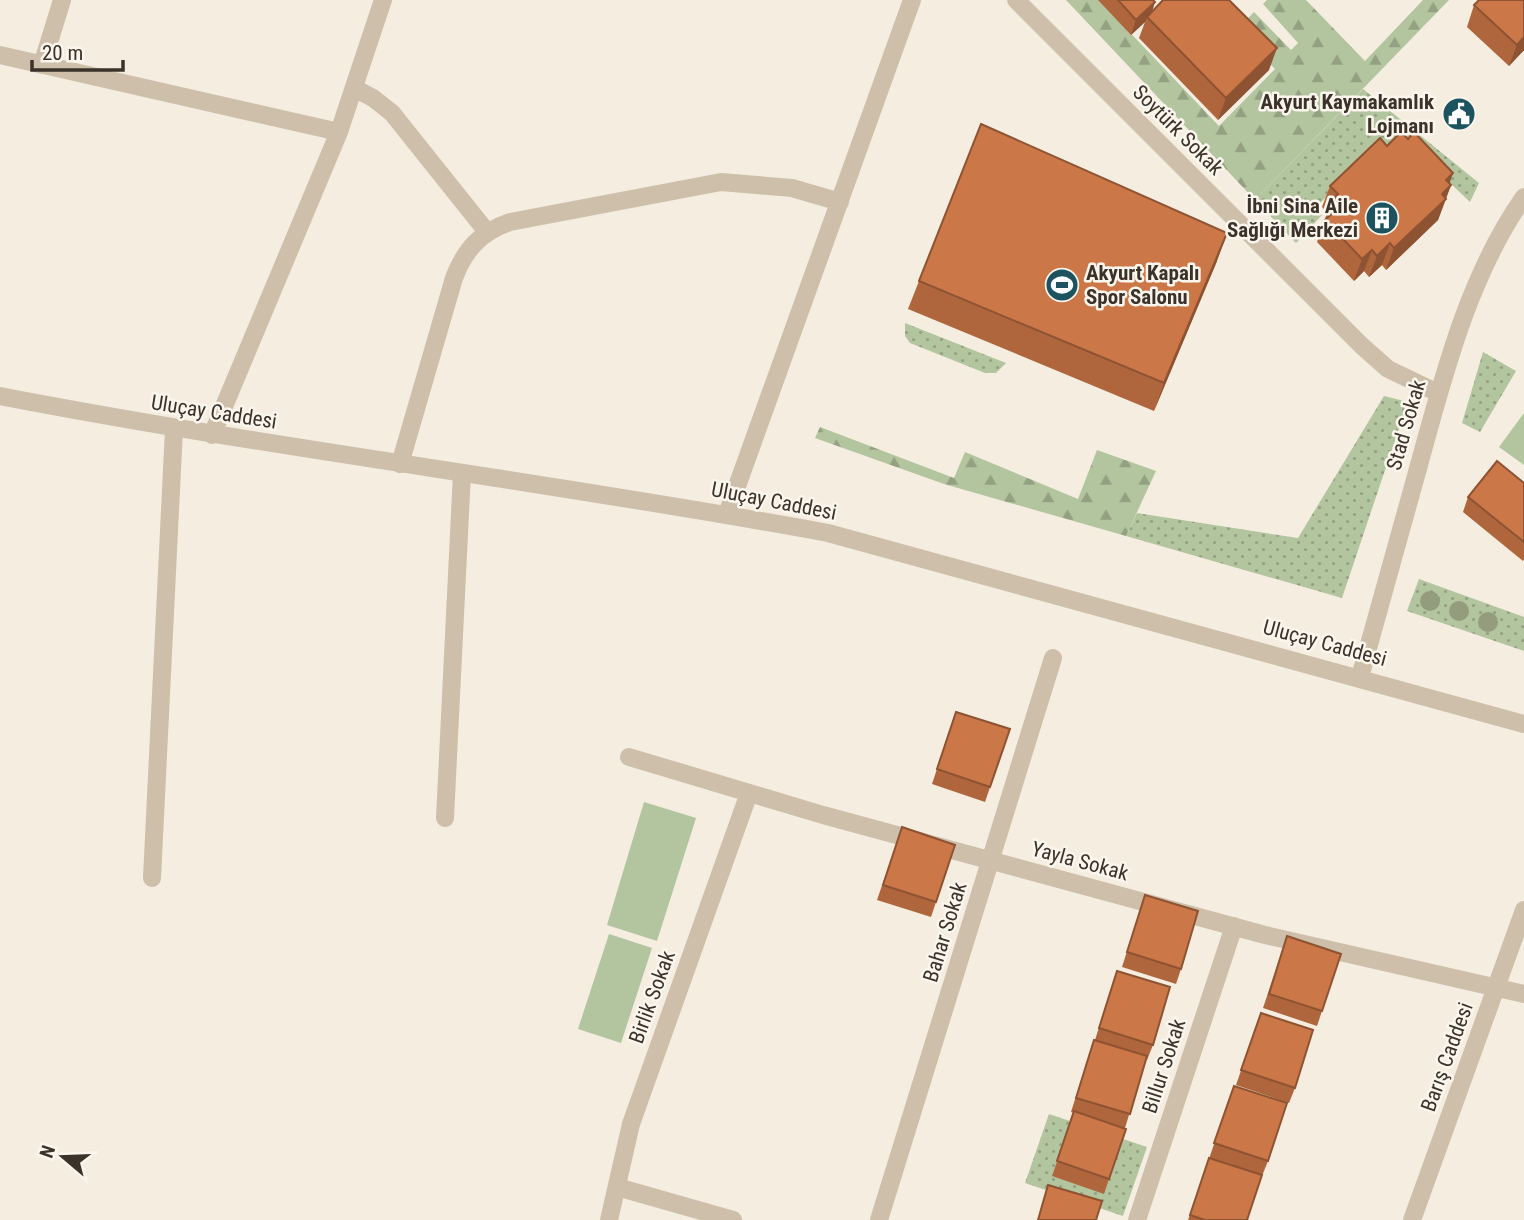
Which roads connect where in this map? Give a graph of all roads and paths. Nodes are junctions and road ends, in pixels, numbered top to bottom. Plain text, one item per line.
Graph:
1 (62, 0) edge
2 (383, 0) edge
3 (912, 0) edge
4 (1016, 0) edge
5 (0, 55) edge
6 (42, 65) junction
7 (354, 88) junction
8 (338, 132) junction
9 (1524, 197) edge
10 (840, 202) junction
11 (487, 232) junction
12 (1438, 393) junction
13 (0, 396) edge
14 (174, 429) junction
15 (212, 435) junction
16 (400, 464) junction
17 (462, 473) junction
18 (727, 514) junction
19 (1053, 658) dead end
20 (1360, 677) junction
21 (1524, 724) edge
22 (629, 757) dead end
23 (749, 793) junction
24 (445, 818) dead end
25 (991, 861) junction
26 (152, 878) dead end
27 (1524, 910) edge
28 (1234, 926) junction
29 (1497, 986) junction
30 (1524, 994) edge
31 (617, 1187) junction
32 (610, 1220) edge
33 (733, 1220) edge
34 (879, 1220) edge
35 (1137, 1220) edge
36 (1412, 1220) edge

1 - 6 street
2 - 7 street
3 - 10 street
4 - 12 street, Soytürk Sokak
5 - 6 street
6 - 8 street
7 - 8 street
7 - 11 street
8 - 15 street
9 - 12 street, Stad Sokak
10 - 11 street
10 - 18 street
11 - 16 street
12 - 20 street, Stad Sokak
13 - 14 street, Uluçay Caddesi
14 - 15 street, Uluçay Caddesi
14 - 26 street
15 - 16 street, Uluçay Caddesi
16 - 17 street, Uluçay Caddesi
17 - 18 street, Uluçay Caddesi
17 - 24 street
18 - 20 street, Uluçay Caddesi
19 - 25 street, Bahar Sokak
20 - 21 street, Uluçay Caddesi
22 - 23 street, Yayla Sokak
23 - 25 street, Yayla Sokak
23 - 31 street, Birlik Sokak
25 - 28 street, Yayla Sokak
25 - 34 street, Bahar Sokak
27 - 29 street, Barış Caddesi
28 - 29 street, Yayla Sokak
28 - 35 street, Billur Sokak
29 - 30 street, Yayla Sokak
29 - 36 street, Barış Caddesi
31 - 32 street, Birlik Sokak
31 - 33 street

